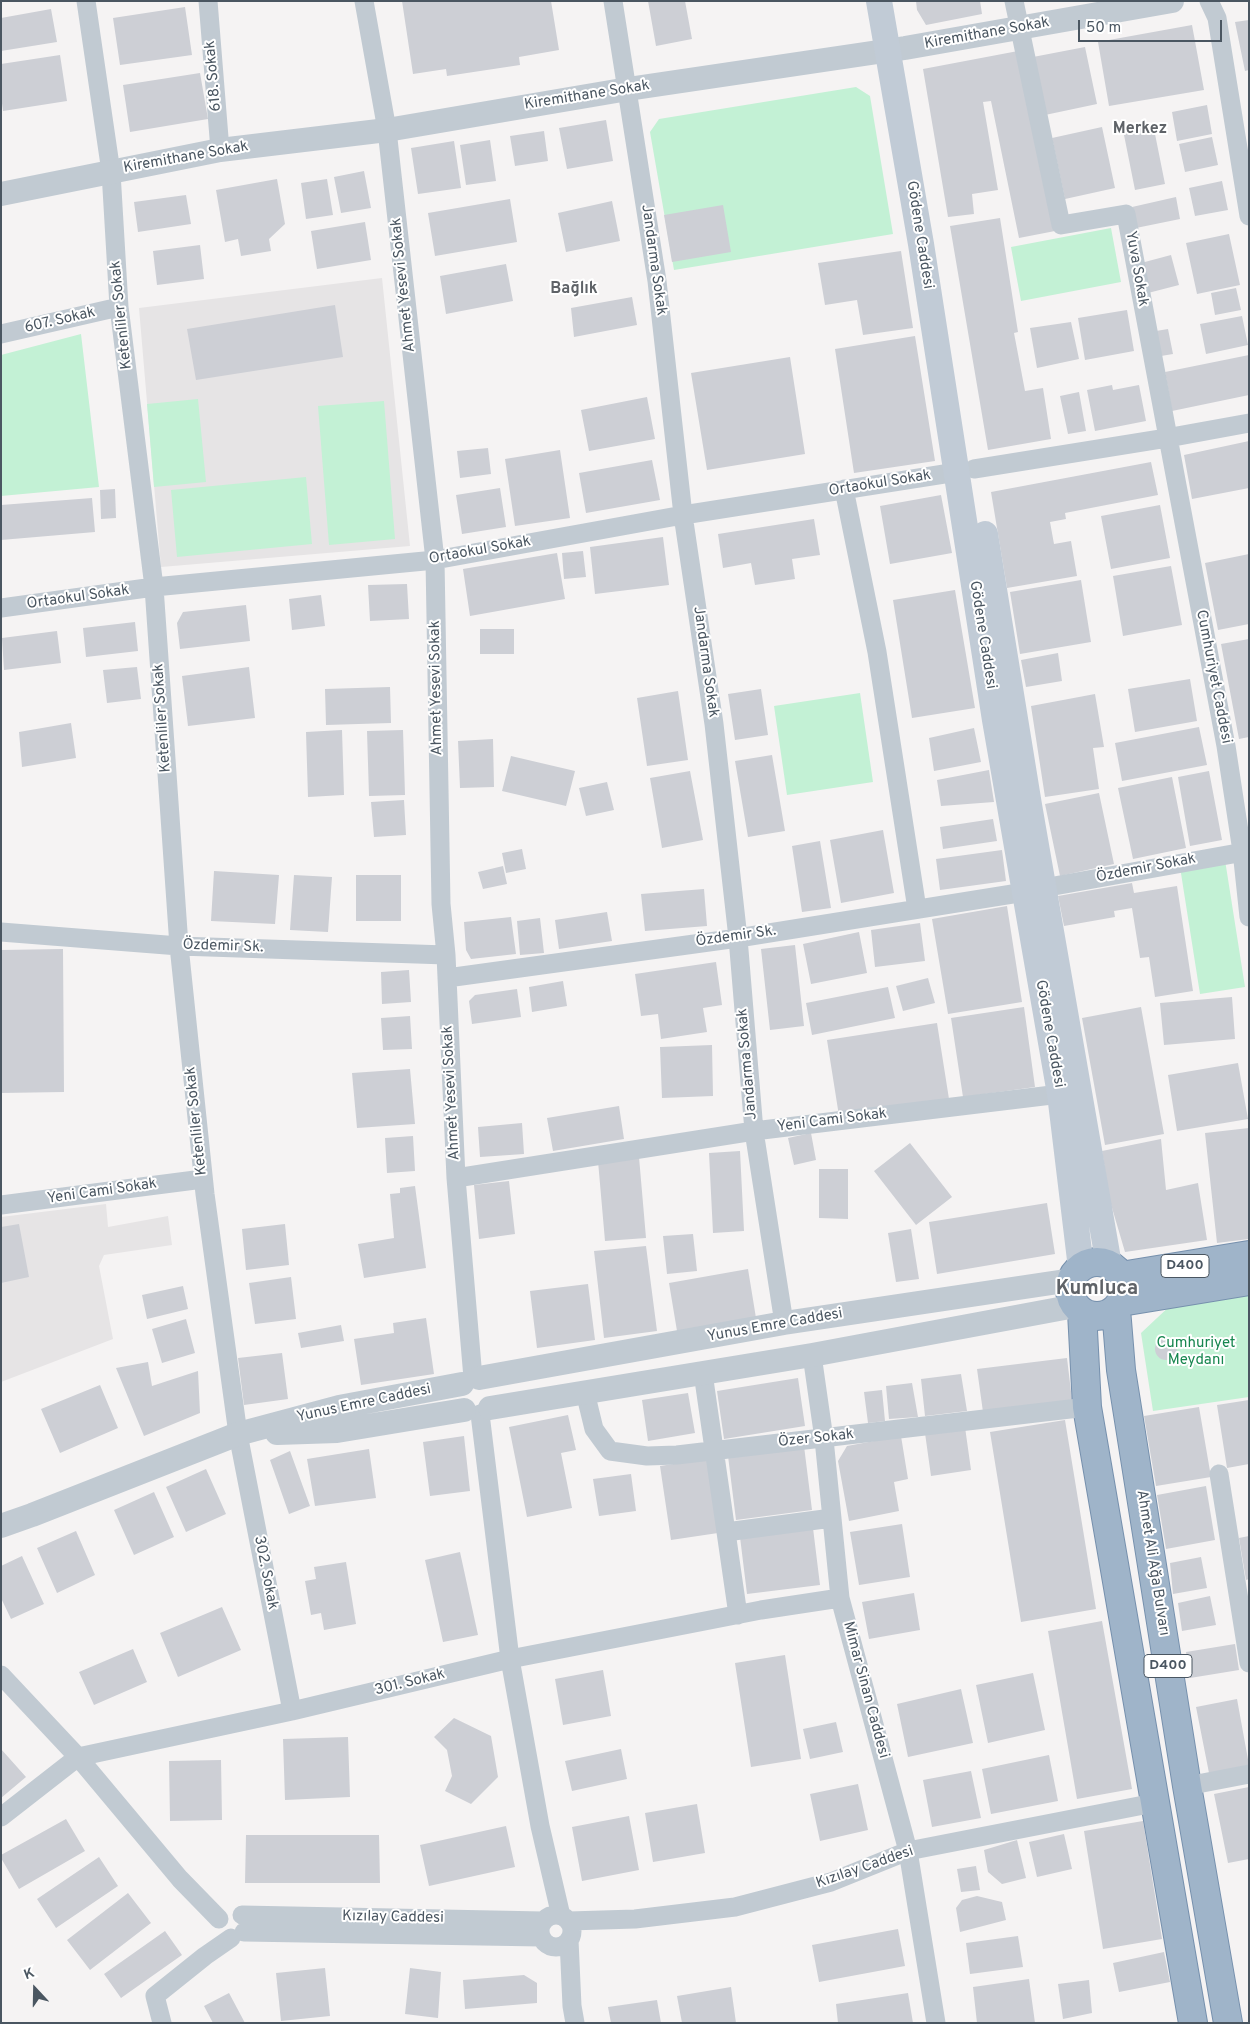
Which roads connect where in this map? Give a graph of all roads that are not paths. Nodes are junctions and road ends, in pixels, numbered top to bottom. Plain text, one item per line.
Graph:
1 (86, 1) edge
2 (208, 1) edge
3 (364, 1) edge
4 (614, 1) edge
5 (879, 1) edge
6 (897, 1) edge
7 (1014, 1) edge
8 (1172, 1) edge
9 (1209, 1) edge
10 (1020, 28) junction
11 (896, 49) junction
12 (628, 89) junction
13 (387, 130) junction
14 (220, 150) junction
15 (111, 172) junction
16 (1, 194) edge
17 (1249, 216) edge
18 (119, 307) junction
19 (1, 334) edge
20 (1249, 423) edge
21 (1168, 438) junction
22 (966, 471) junction
23 (844, 489) junction
24 (683, 515) junction
25 (435, 560) junction
26 (154, 587) junction
27 (1, 608) edge
28 (1245, 851) edge
29 (1034, 890) junction
30 (917, 909) junction
31 (1249, 917) edge
32 (1, 932) edge
33 (738, 938) junction
34 (179, 946) junction
35 (446, 955) junction
36 (447, 978) junction
37 (1060, 1094) junction
38 (754, 1131) junction
39 (456, 1178) junction
40 (203, 1179) junction
41 (1, 1205) edge
42 (1249, 1255) edge
43 (1249, 1281) edge
44 (1117, 1288) junction
45 (1078, 1291) junction
46 (784, 1323) junction
47 (812, 1355) junction
48 (703, 1373) junction
49 (471, 1380) junction
50 (585, 1392) junction
51 (1087, 1407) junction
52 (478, 1411) junction
53 (238, 1434) junction
54 (824, 1438) junction
55 (714, 1451) junction
56 (1219, 1474) dead end
57 (32, 1515) junction
58 (832, 1518) junction
59 (1, 1526) edge
60 (726, 1532) junction
61 (1, 1538) edge
62 (840, 1598) junction
63 (738, 1615) junction
64 (510, 1659) junction
65 (1249, 1663) edge
66 (1, 1676) edge
67 (292, 1711) junction
68 (78, 1757) junction
69 (1249, 1774) edge
70 (1187, 1786) junction
71 (1154, 1803) junction
72 (1, 1817) edge
73 (908, 1851) junction
74 (231, 1924) junction
75 (556, 1929) junction
76 (573, 2014) edge
77 (162, 2023) edge
78 (936, 2023) edge
79 (1193, 2023) edge
80 (1228, 2023) edge

1 - 15 street, Ketenliler Sokak
2 - 14 street, 618. Sokak
3 - 13 street, Ahmet Yesevi Sokak
4 - 12 street, Jandarma Sokak
5 - 11 main road, Gödene Caddesi
6 - 11 main road, Gödene Caddesi
7 - 10 street
8 - 10 street, Kiremithane Sokak
9 - 17 street
10 - 11 street, Kiremithane Sokak
10 - 21 street, Yuva Sokak
11 - 12 street, Kiremithane Sokak
11 - 22 main road, Gödene Caddesi
12 - 13 street, Kiremithane Sokak
12 - 24 street, Jandarma Sokak
13 - 14 street, Kiremithane Sokak
13 - 25 street, Ahmet Yesevi Sokak
14 - 15 street, Kiremithane Sokak
15 - 16 street, Kiremithane Sokak
15 - 18 street, Ketenliler Sokak
18 - 19 street, 607. Sokak
18 - 26 street, Ketenliler Sokak
20 - 21 street, Ortaokul Sokak
21 - 22 street, Ortaokul Sokak
21 - 28 street, Cumhuriyet Caddesi
22 - 23 street, Ortaokul Sokak
22 - 29 main road, Gödene Caddesi
23 - 24 street, Ortaokul Sokak
23 - 30 street
24 - 25 street, Ortaokul Sokak
24 - 33 street, Jandarma Sokak
25 - 26 street, Ortaokul Sokak
25 - 35 street, Ahmet Yesevi Sokak
26 - 27 street, Ortaokul Sokak
26 - 34 street, Ketenliler Sokak
28 - 29 street, Özdemir Sokak
28 - 31 street, Cumhuriyet Caddesi
29 - 30 street, Özdemir Sk.
29 - 37 main road, Gödene Caddesi
29 - 44 main road, Gödene Caddesi
30 - 33 street, Özdemir Sk.
32 - 34 street, Özdemir Sk.
33 - 36 street, Özdemir Sk.
33 - 38 street, Jandarma Sokak
34 - 35 street, Özdemir Sk.
34 - 40 street, Ketenliler Sokak
35 - 36 street, Ahmet Yesevi Sokak
36 - 39 street, Ahmet Yesevi Sokak
37 - 38 street, Yeni Cami Sokak
37 - 45 main road, Gödene Caddesi
38 - 39 street, Yeni Cami Sokak
38 - 46 street, Jandarma Sokak
39 - 49 street, Ahmet Yesevi Sokak
40 - 41 street, Yeni Cami Sokak
40 - 53 street, Ketenliler Sokak
42 - 44 highway, D400
43 - 44 highway, D400
44 - 45 highway
44 - 45 highway
44 - 70 highway, Ahmet Ali Ağa Bulvarı / D400
45 - 46 street, Yunus Emre Caddesi
45 - 47 street, Yunus Emre Caddesi
45 - 51 highway, D400
46 - 49 street, Yunus Emre Caddesi
47 - 48 street, Yunus Emre Caddesi
47 - 54 street, Mimar Sinan Caddesi
48 - 50 street, Yunus Emre Caddesi
48 - 55 street
49 - 52 street
49 - 52 street
49 - 53 street, Yunus Emre Caddesi
50 - 52 street, Yunus Emre Caddesi
50 - 55 street, Özer Sokak
51 - 54 street, Özer Sokak
51 - 71 highway, D400
52 - 53 street, Yunus Emre Caddesi
52 - 64 street
53 - 57 street, Yunus Emre Caddesi
53 - 67 street, 302. Sokak
54 - 55 street, Özer Sokak
54 - 58 street, Mimar Sinan Caddesi
55 - 60 street
56 - 65 street
57 - 59 street, Yunus Emre Caddesi
57 - 61 street, Yunus Emre Caddesi
58 - 60 street
58 - 62 street, Mimar Sinan Caddesi
60 - 63 street
62 - 63 street, 301. Sokak
62 - 73 street, Mimar Sinan Caddesi
63 - 64 street, 301. Sokak
64 - 67 street, 301. Sokak
64 - 75 street
66 - 68 street
67 - 68 street, 301. Sokak
68 - 72 street, 301. Sokak
68 - 74 street
69 - 70 street
70 - 80 highway, Ahmet Ali Ağa Bulvarı / D400
71 - 73 street, Kızılay Caddesi
71 - 79 highway, D400
73 - 75 street, Kızılay Caddesi
73 - 78 street, Mimar Sinan Caddesi
74 - 75 street, Kızılay Caddesi
74 - 77 street
75 - 76 street

